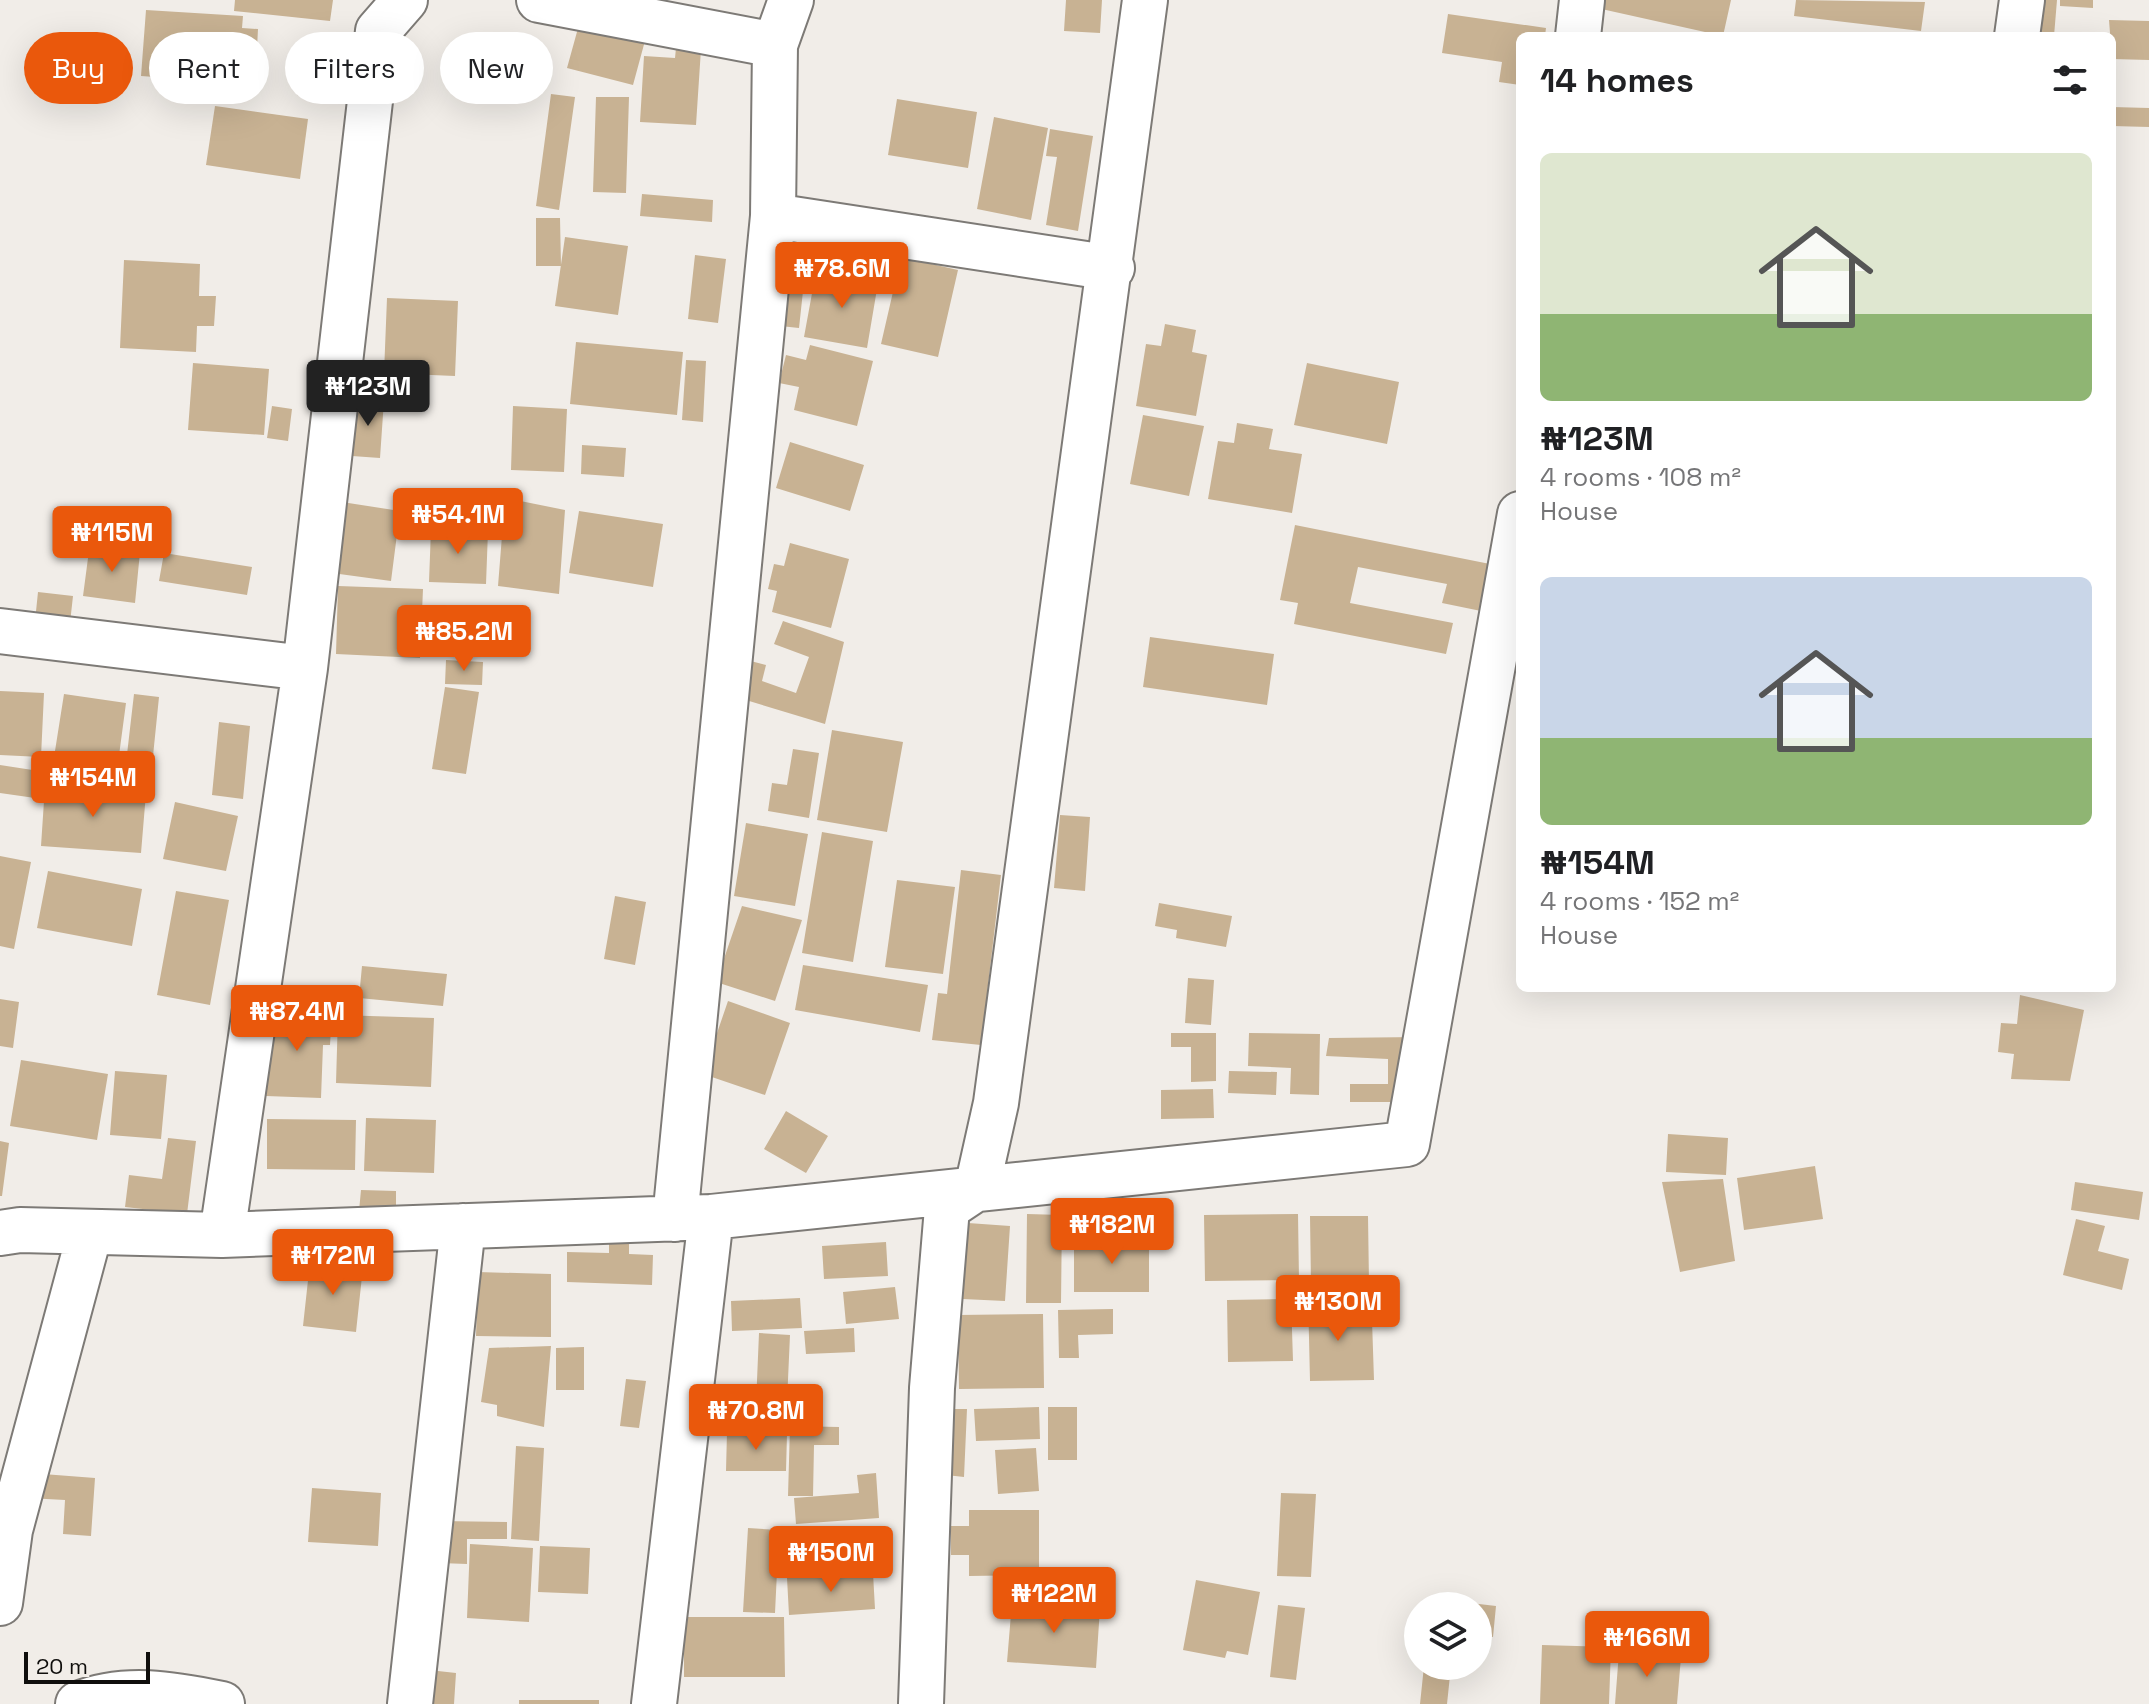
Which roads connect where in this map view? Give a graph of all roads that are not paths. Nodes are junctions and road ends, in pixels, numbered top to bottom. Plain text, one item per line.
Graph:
1 (405, 0) edge
2 (539, 0) edge
3 (791, 0) edge
4 (1145, 0) edge
5 (1582, 0) edge
6 (2022, 0) edge
7 (1578, 32) edge
8 (2018, 32) edge
9 (775, 45) junction
10 (773, 216) junction
11 (1112, 268) junction
12 (1516, 536) edge
13 (0, 631) edge
14 (305, 668) junction
15 (977, 1188) junction
16 (693, 1218) junction
17 (463, 1226) junction
18 (90, 1232) junction
19 (0, 1233) edge
20 (222, 1235) junction
21 (0, 1603) edge
22 (78, 1704) edge
23 (222, 1704) edge
24 (410, 1704) edge
25 (654, 1704) edge
26 (921, 1704) edge

1 - 14 street
2 - 9 street
3 - 9 street
4 - 11 street
5 - 7 street
6 - 8 street
9 - 10 street
10 - 11 street
10 - 16 street
11 - 15 street
12 - 15 street
13 - 14 street
14 - 20 street
15 - 16 street
15 - 26 street
16 - 17 street
16 - 25 street
17 - 20 street
17 - 24 street
18 - 19 street
18 - 20 street
18 - 21 street
22 - 23 street

